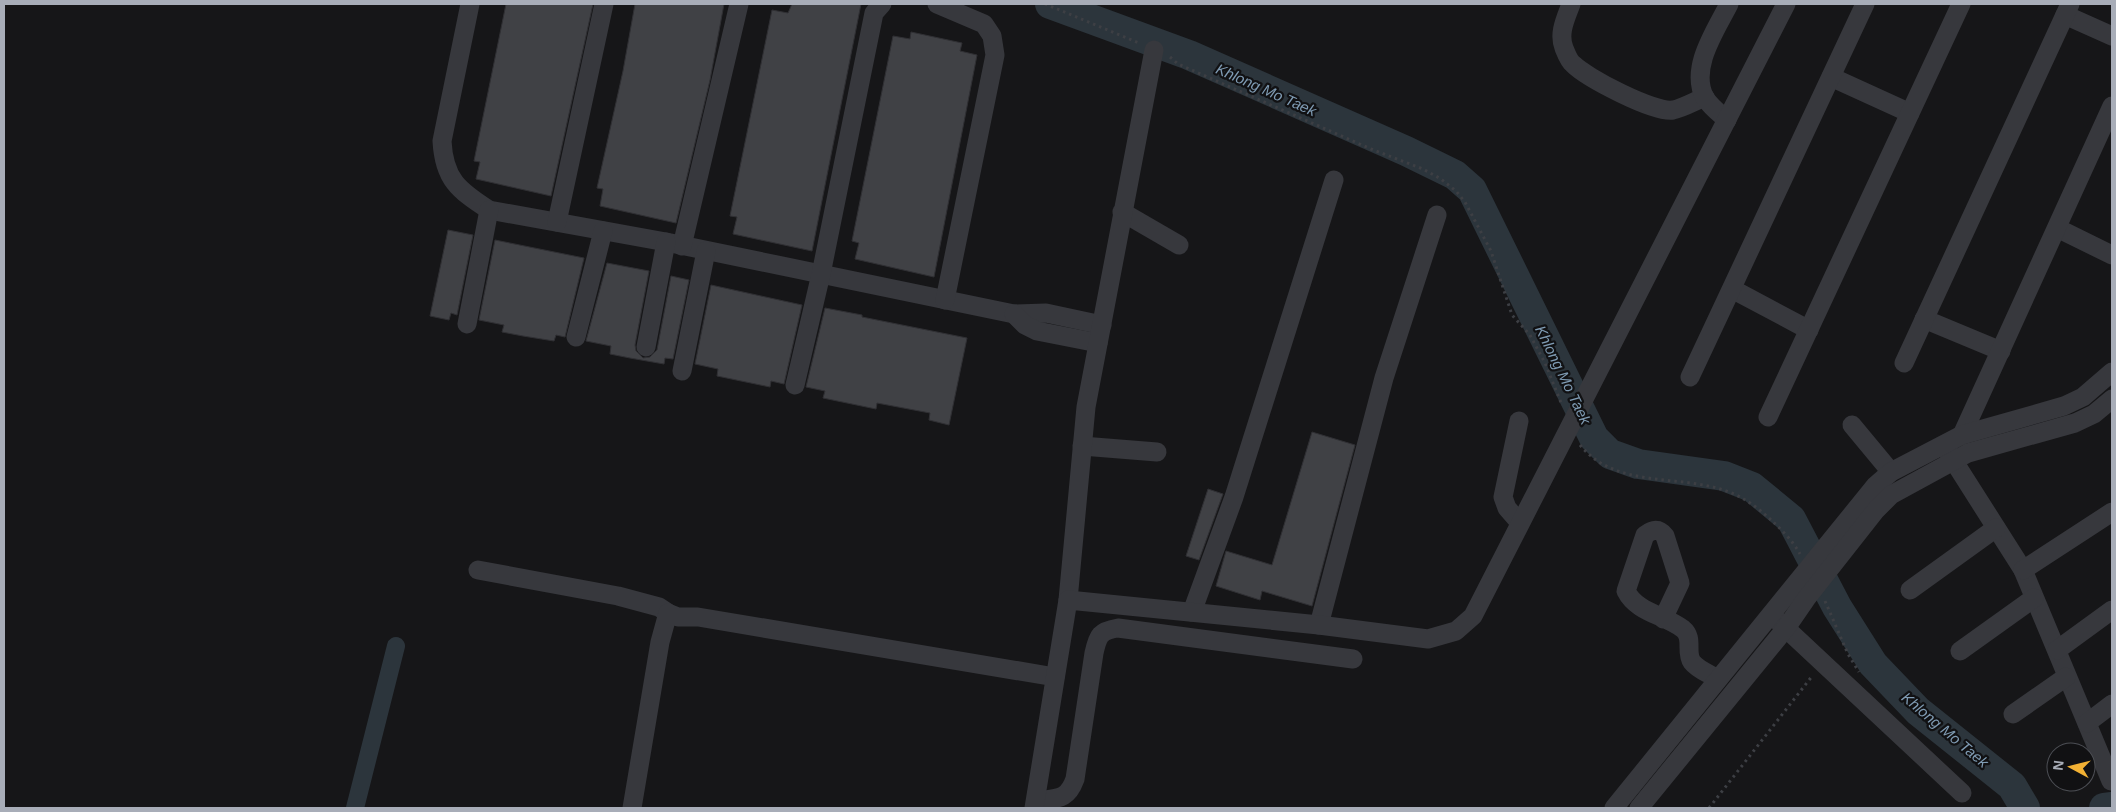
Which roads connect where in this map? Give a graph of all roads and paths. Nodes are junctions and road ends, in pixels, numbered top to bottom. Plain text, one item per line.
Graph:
1 (470, 4) edge
2 (604, 4) edge
3 (739, 4) edge
4 (882, 4) edge
5 (937, 4) edge
6 (1045, 4) edge
7 (1571, 4) edge
8 (1729, 4) edge
9 (1786, 4) edge
10 (1865, 4) edge
11 (1956, 5) edge
12 (2068, 10) edge
13 (2112, 36) edge
14 (1154, 50) junction
15 (1831, 77) junction
16 (1705, 96) junction
17 (2112, 106) edge
18 (1910, 113) junction
19 (1727, 120) junction
20 (2105, 140) edge
21 (1334, 180) dead end
22 (489, 210) junction
23 (1122, 212) junction
24 (1437, 215) dead end
25 (557, 222) junction
26 (2057, 228) junction
27 (603, 231) junction
28 (674, 244) junction
29 (1179, 245) dead end
30 (706, 251) junction
31 (2112, 255) edge
32 (821, 274) junction
33 (1732, 289) junction
34 (945, 300) junction
35 (1924, 318) junction
36 (468, 324) dead end
37 (1808, 330) junction
38 (1100, 334) junction
39 (576, 337) dead end
40 (646, 347) dead end
41 (2001, 350) junction
42 (1904, 363) dead end
43 (682, 371) dead end
44 (2112, 372) edge
45 (1690, 377) dead end
46 (795, 385) dead end
47 (2112, 399) edge
48 (1564, 410) dead end
49 (1768, 417) dead end
50 (1519, 421) dead end
51 (1852, 425) dead end
52 (1962, 435) junction
53 (1579, 445) dead end
54 (1942, 445) junction
55 (1082, 446) junction
56 (1157, 452) dead end
57 (1954, 460) junction
58 (1891, 472) junction
59 (2112, 512) edge
60 (1520, 524) junction
61 (1996, 528) junction
62 (1801, 557) dead end
63 (478, 570) dead end
64 (2023, 570) junction
65 (1910, 590) dead end
66 (1814, 597) junction
67 (2034, 598) junction
68 (1068, 600) junction
69 (2112, 610) edge
70 (1192, 612) junction
71 (668, 613) junction
72 (1771, 614) junction
73 (1663, 619) dead end
74 (1318, 625) junction
75 (1786, 628) junction
76 (2056, 650) junction
77 (1960, 651) dead end
78 (1353, 659) dead end
79 (1822, 662) junction
80 (1860, 674) dead end
81 (1055, 677) junction
82 (2066, 677) junction
83 (1718, 679) junction
84 (2112, 704) edge
85 (2014, 714) dead end
86 (2087, 723) junction
87 (2111, 781) edge
88 (1634, 783) junction
89 (1962, 793) dead end
90 (1645, 801) edge
91 (1035, 804) edge
92 (632, 808) edge
93 (1614, 808) edge
94 (1709, 808) edge

1 - 22 street
2 - 25 street
3 - 28 street
4 - 32 street
5 - 34 street
6 - 14 path
7 - 16 street
8 - 16 street
9 - 19 street
10 - 15 street
11 - 18 street
12 - 13 street
12 - 35 street
14 - 23 street
14 - 48 path
15 - 18 street
15 - 33 street
16 - 19 street
17 - 20 street
18 - 37 street
19 - 60 street
20 - 26 street
21 - 70 street
22 - 25 street
22 - 36 street
23 - 29 street
23 - 38 street
24 - 74 street
25 - 27 street
26 - 31 street
26 - 41 street
27 - 28 street
27 - 39 street
28 - 30 street
28 - 40 street
30 - 32 street
30 - 43 street
32 - 34 street
32 - 46 street
33 - 37 street
33 - 45 street
34 - 38 street
35 - 41 street
35 - 42 street
37 - 49 street
38 - 55 street
41 - 52 street
44 - 52 street
47 - 57 street
50 - 60 street
51 - 58 street
52 - 54 street
53 - 62 path
54 - 57 street
54 - 58 street
55 - 56 street
55 - 68 street
57 - 61 street
57 - 66 street
58 - 72 street
59 - 64 street
60 - 74 street
61 - 64 street
61 - 65 street
63 - 71 street
64 - 67 street
66 - 75 street
66 - 80 path
67 - 76 street
67 - 77 street
68 - 70 street
68 - 81 street
69 - 76 street
70 - 74 street
71 - 81 street
71 - 92 street
72 - 75 street
72 - 83 street
73 - 83 street
75 - 79 street
75 - 90 street
76 - 82 street
78 - 91 street
79 - 89 street
79 - 94 path
81 - 91 street
82 - 85 street
82 - 86 street
83 - 88 street
84 - 86 street
86 - 87 street
88 - 90 street
88 - 93 street

